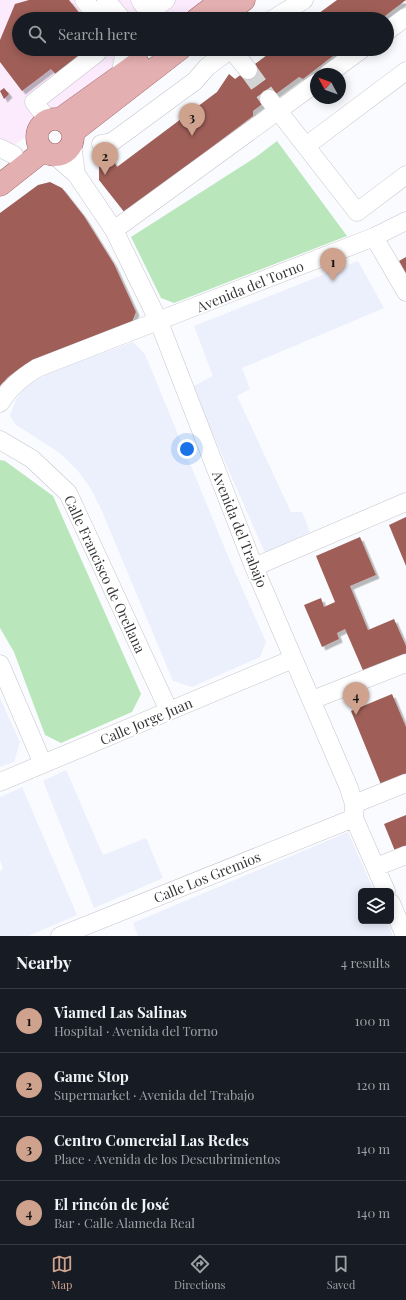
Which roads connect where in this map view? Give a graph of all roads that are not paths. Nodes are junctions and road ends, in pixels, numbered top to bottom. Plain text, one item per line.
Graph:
1 (84, 0) edge
2 (106, 0) edge
3 (140, 0) edge
4 (166, 0) edge
5 (304, 0) edge
6 (230, 9) edge
7 (94, 12) edge
8 (116, 12) edge
9 (220, 12) edge
10 (284, 12) edge
11 (406, 17) edge
12 (394, 26) edge
13 (94, 56) edge
14 (124, 56) edge
15 (147, 56) edge
16 (170, 56) edge
17 (222, 56) edge
18 (237, 56) edge
19 (352, 56) edge
20 (336, 68) edge
21 (248, 70) tunnel mouth
22 (406, 71) edge
23 (120, 76) junction
24 (310, 86) edge
25 (274, 104) junction
26 (55, 136) junction
27 (101, 144) dead end
28 (306, 146) junction
29 (5, 156) edge
30 (406, 175) edge
31 (0, 185) edge
32 (406, 221) edge
33 (114, 230) junction
34 (374, 237) junction
35 (406, 292) edge
36 (159, 322) junction
37 (0, 403) edge
38 (0, 440) edge
39 (406, 502) edge
40 (254, 567) junction
41 (293, 659) junction
42 (406, 663) edge
43 (0, 664) edge
44 (312, 700) junction
45 (169, 711) junction
46 (42, 764) junction
47 (0, 782) edge
48 (406, 783) edge
49 (354, 811) junction
50 (406, 855) edge
51 (376, 867) junction
52 (385, 888) edge
53 (394, 910) edge
54 (60, 936) edge
55 (405, 936) edge

1 - 7 street
2 - 8 street
3 - 4 street
5 - 10 street
6 - 9 main road
11 - 12 street
13 - 26 street, Avenida del Trabajo
14 - 23 street
15 - 23 main road
16 - 26 main road
17 - 27 street
18 - 21 street
19 - 20 street
22 - 28 street
23 - 26 main road
24 - 25 street
25 - 28 street
25 - 33 street
26 - 29 main road
26 - 31 main road
26 - 33 street, Avenida del Trabajo
28 - 30 street
32 - 34 street, Avenida del Torno
33 - 36 street, Avenida del Trabajo
34 - 35 street
34 - 36 street, Avenida del Torno
36 - 37 street, Avenida del Torno
36 - 40 street, Avenida del Trabajo
38 - 45 street, Calle Francisco de Orellana
39 - 40 street
40 - 41 street, Avenida del Trabajo
41 - 44 street, Avenida del Trabajo
41 - 45 street, Calle Jorge Juan
42 - 44 street
43 - 46 street
44 - 49 street, Avenida del Trabajo
45 - 46 street, Calle Jorge Juan
46 - 47 street, Calle Jorge Juan
48 - 49 street, Calle Los Gremios
49 - 51 street, Avenida del Trabajo
49 - 54 street, Calle Los Gremios
50 - 51 street
51 - 52 street, Avenida del Trabajo
53 - 55 street

